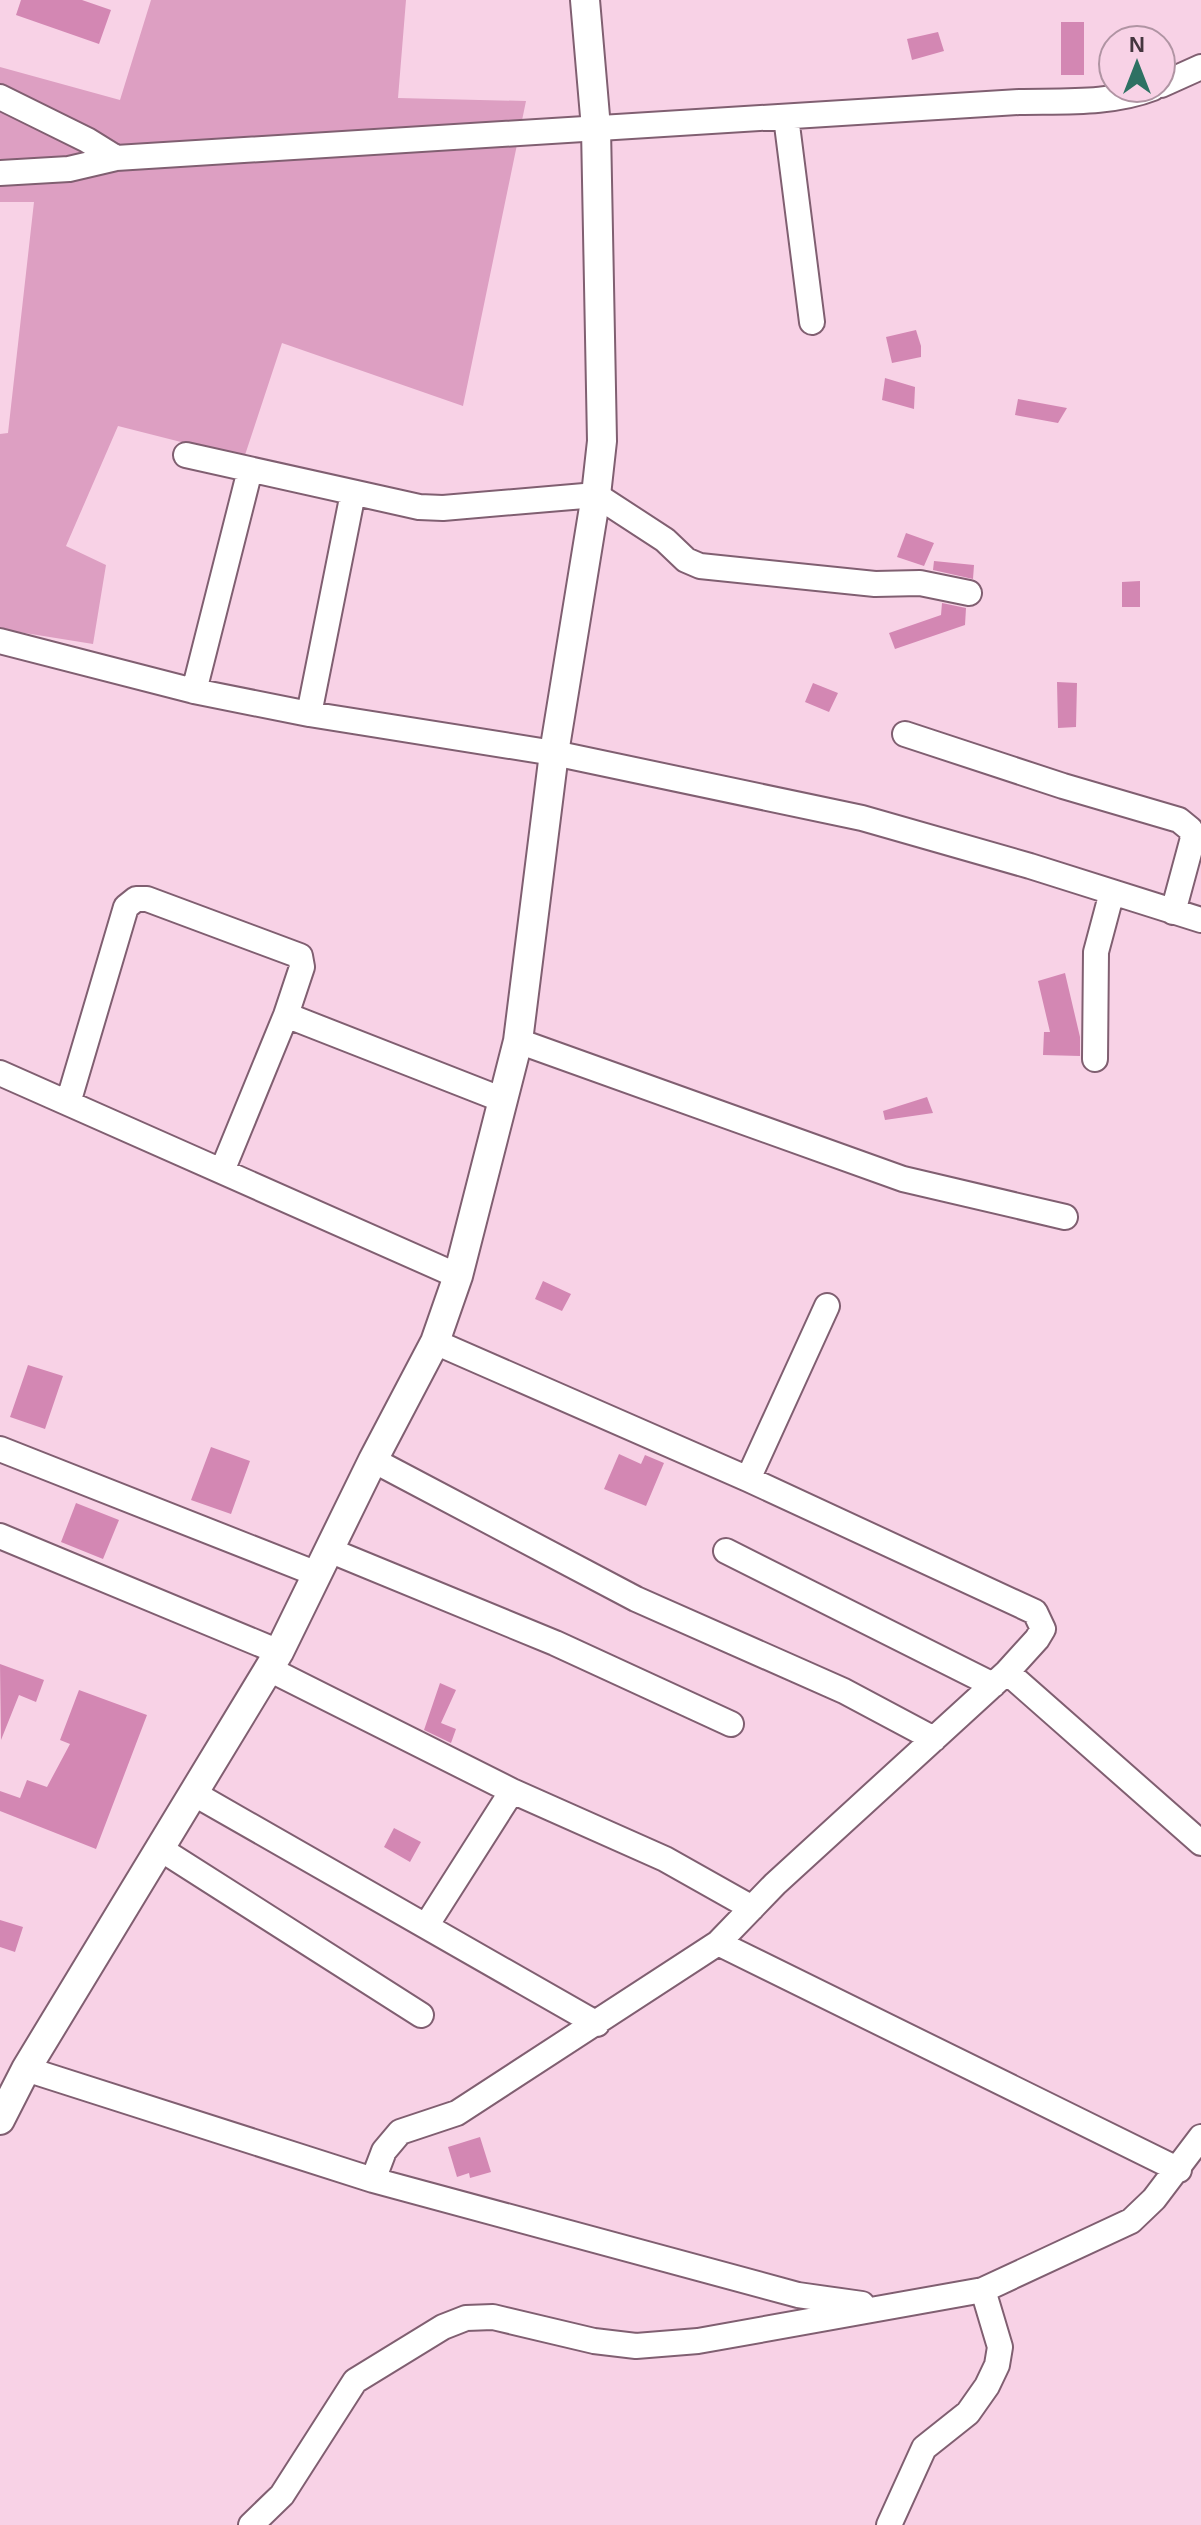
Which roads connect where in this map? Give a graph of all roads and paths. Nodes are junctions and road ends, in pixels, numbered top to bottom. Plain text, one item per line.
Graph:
1 (585, 0) edge
2 (1201, 67) edge
3 (1177, 78) edge
4 (0, 97) edge
5 (1097, 99) edge
6 (786, 117) junction
7 (596, 128) junction
8 (116, 158) junction
9 (0, 173) edge
10 (812, 322) dead end
11 (186, 455) dead end
12 (250, 470) junction
13 (353, 493) junction
14 (596, 495) junction
15 (969, 593) dead end
16 (0, 641) edge
17 (194, 691) junction
18 (309, 714) junction
19 (905, 734) dead end
20 (554, 753) junction
21 (1112, 892) junction
22 (1173, 912) junction
23 (1201, 920) edge
24 (286, 1015) junction
25 (518, 1041) junction
26 (1095, 1059) dead end
27 (0, 1073) edge
28 (503, 1100) junction
29 (68, 1103) junction
30 (222, 1171) junction
31 (1065, 1217) dead end
32 (458, 1276) junction
33 (827, 1306) dead end
34 (435, 1342) junction
35 (0, 1449) edge
36 (373, 1460) junction
37 (748, 1479) junction
38 (0, 1536) edge
39 (726, 1551) dead end
40 (323, 1562) junction
41 (274, 1660) junction
42 (1000, 1679) junction
43 (731, 1724) dead end
44 (934, 1739) junction
45 (512, 1791) junction
46 (193, 1793) junction
47 (1201, 1843) edge
48 (159, 1848) junction
49 (752, 1908) junction
50 (426, 1926) junction
51 (718, 1943) junction
52 (421, 2015) dead end
53 (597, 2024) junction
54 (13, 2064) edge
55 (0, 2120) edge
56 (1201, 2137) edge
57 (1179, 2170) junction
58 (373, 2180) junction
59 (983, 2290) junction
60 (888, 2306) junction
61 (251, 2525) edge
62 (889, 2525) edge

1 - 7 street
2 - 3 street
4 - 8 street
5 - 6 street
6 - 7 street
6 - 10 street
7 - 8 street
7 - 14 street
8 - 9 street
11 - 12 street
12 - 13 street
12 - 17 street
13 - 14 street
13 - 18 street
14 - 15 street
14 - 20 street
16 - 17 street
17 - 18 street
18 - 20 street
19 - 22 street
20 - 21 street
20 - 25 street
21 - 22 street
21 - 26 street
22 - 23 street
24 - 28 street
24 - 29 street
24 - 30 street
25 - 28 street
25 - 31 street
27 - 29 street
28 - 32 street
29 - 30 street
30 - 32 street
32 - 34 street
33 - 37 street
34 - 36 street
34 - 37 street
35 - 40 street
36 - 40 street
36 - 44 street
37 - 42 street
38 - 41 street
39 - 42 street
40 - 41 street
40 - 43 street
41 - 45 street
41 - 46 street
42 - 44 street
42 - 47 street
44 - 49 street
45 - 49 street
45 - 50 street
46 - 48 street
46 - 50 street
48 - 52 street
48 - 54 street
49 - 51 street
50 - 53 street
51 - 53 street
51 - 57 street
53 - 58 street
54 - 55 street
54 - 58 street
56 - 57 street
57 - 59 street
58 - 60 street
59 - 60 street
59 - 62 street
60 - 61 street

